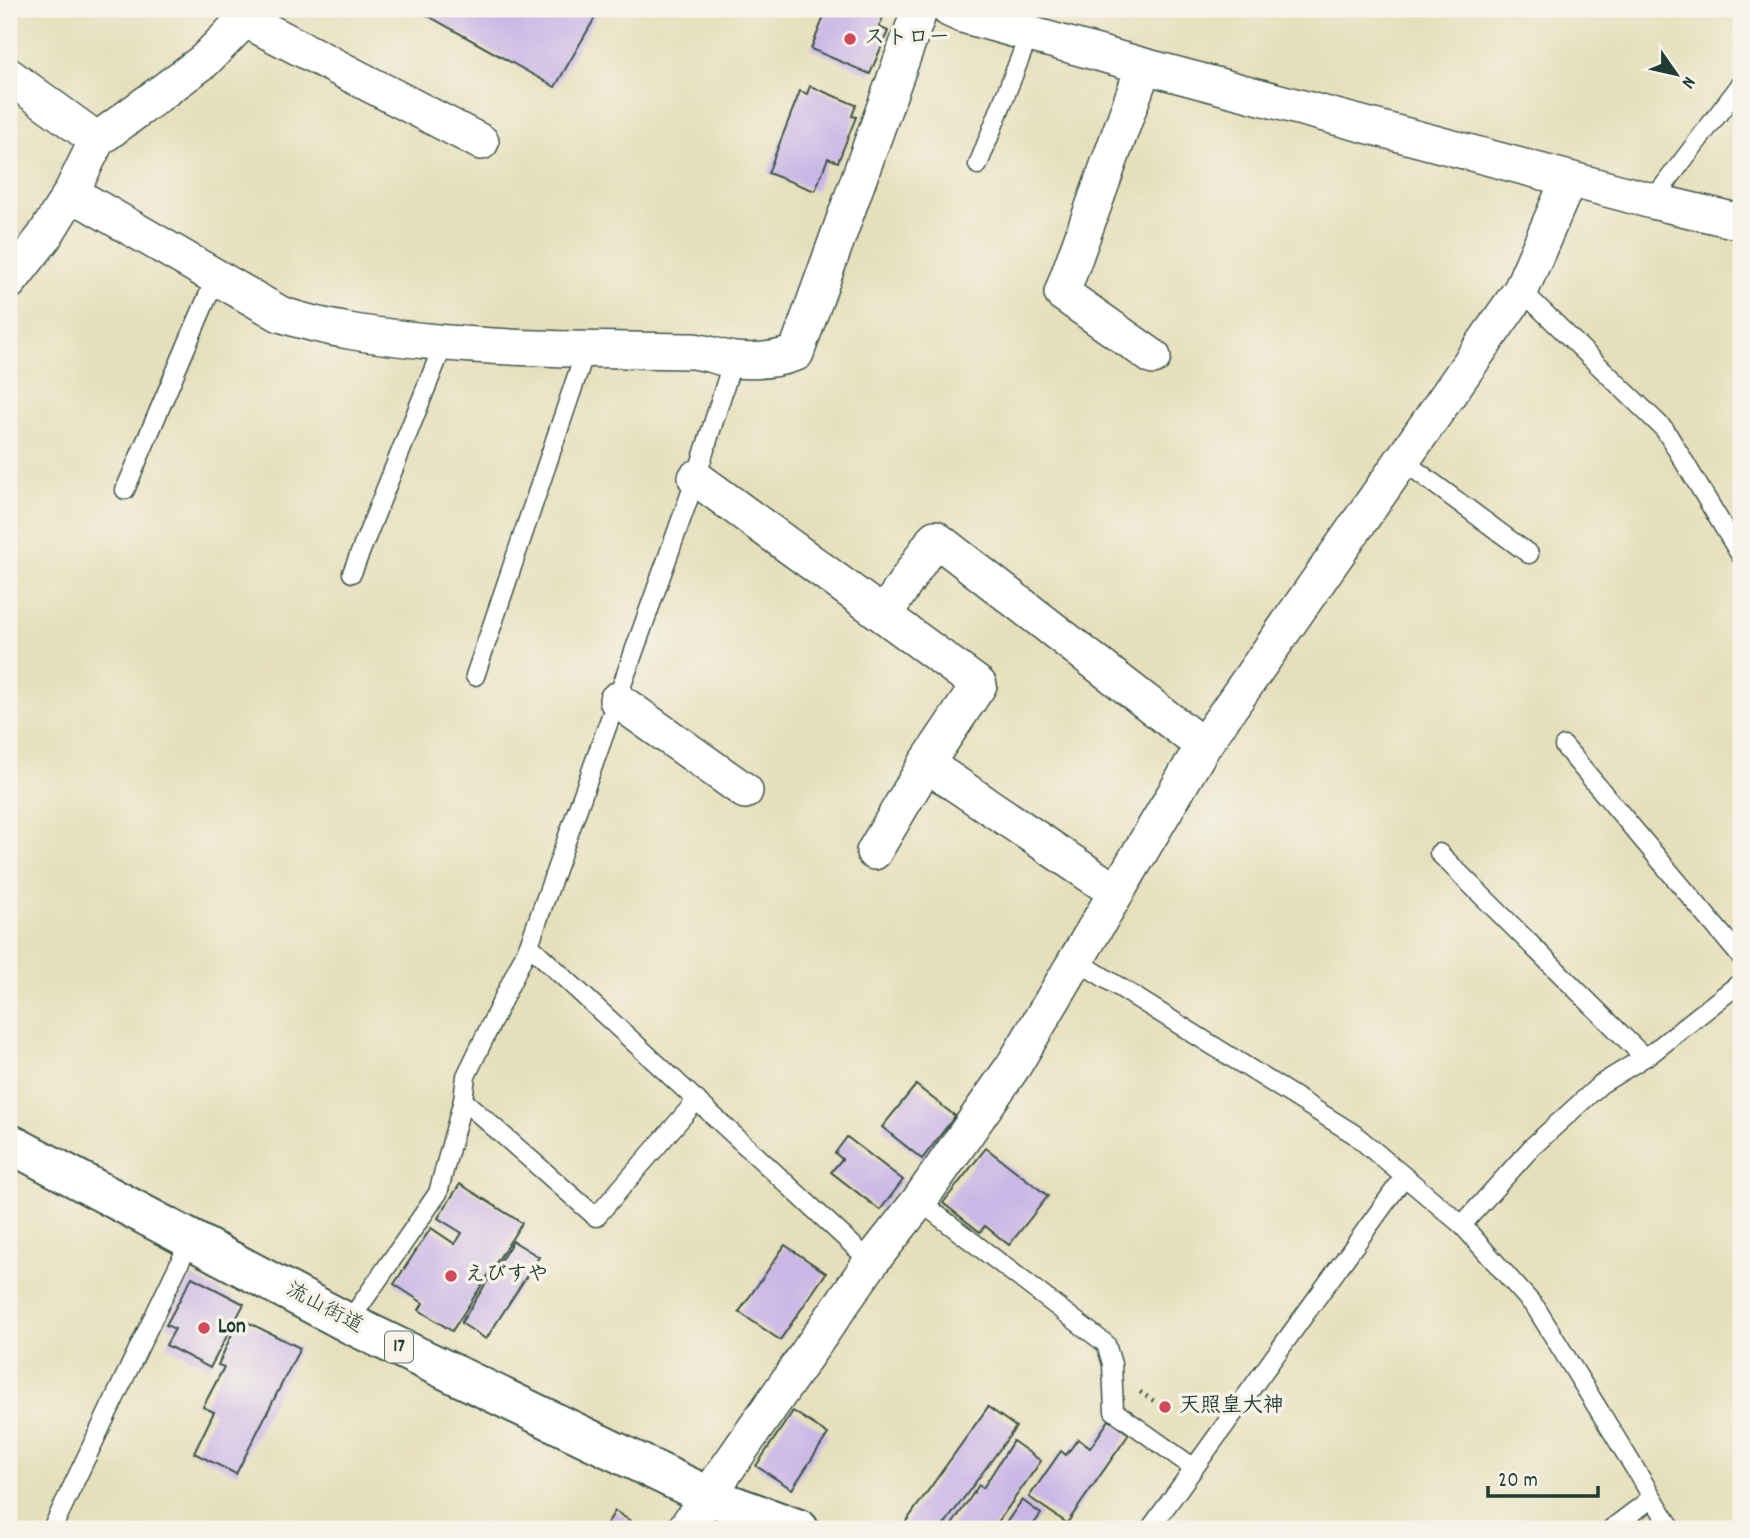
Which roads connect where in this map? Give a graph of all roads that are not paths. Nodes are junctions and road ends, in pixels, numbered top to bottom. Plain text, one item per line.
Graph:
1 (919, 9) edge
2 (949, 9) edge
3 (249, 14) edge
4 (1026, 25) edge
5 (1144, 66) junction
6 (9, 76) edge
7 (1741, 84) edge
8 (97, 140) junction
9 (481, 142) dead end
10 (978, 165) dead end
11 (1569, 179) junction
12 (71, 194) junction
13 (1652, 201) junction
14 (1741, 222) edge
15 (216, 277) junction
16 (9, 282) edge
17 (1521, 290) junction
18 (444, 343) junction
19 (586, 349) junction
20 (1153, 357) dead end
21 (733, 360) junction
22 (1402, 460) junction
23 (696, 478) junction
24 (125, 490) dead end
25 (1529, 554) dead end
26 (1741, 556) edge
27 (352, 573) dead end
28 (884, 615) junction
29 (475, 676) dead end
30 (617, 700) junction
31 (1203, 746) junction
32 (1564, 746) dead end
33 (926, 765) junction
34 (745, 791) dead end
35 (874, 852) dead end
36 (1439, 853) dead end
37 (1116, 892) junction
38 (529, 945) junction
39 (1741, 957) edge
40 (1076, 960) junction
41 (1741, 982) edge
42 (1644, 1056) junction
43 (463, 1100) junction
44 (697, 1100) junction
45 (9, 1143) edge
46 (1404, 1177) junction
47 (919, 1201) junction
48 (1462, 1225) junction
49 (191, 1239) junction
50 (870, 1262) junction
51 (348, 1323) junction
52 (1194, 1468) junction
53 (708, 1496) junction
54 (1652, 1498) junction
55 (52, 1529) edge
56 (685, 1529) edge
57 (799, 1529) edge
58 (1150, 1529) edge
59 (1611, 1529) edge
60 (1672, 1529) edge

1 - 21 street
2 - 4 street
3 - 8 street
3 - 9 street
4 - 5 street
4 - 10 lane
5 - 11 street
5 - 20 street
6 - 8 street
7 - 13 lane
8 - 12 street
11 - 13 street
11 - 17 street
12 - 15 street
12 - 16 street
13 - 14 street
15 - 18 street
15 - 24 lane
17 - 22 street
17 - 26 lane
18 - 19 street
18 - 27 lane
19 - 21 street
19 - 29 lane
21 - 23 lane
22 - 25 lane
22 - 31 street
23 - 28 street
23 - 30 lane
28 - 31 street
28 - 33 street
30 - 34 street
30 - 38 lane
31 - 37 street
32 - 39 lane
33 - 35 street
33 - 37 street
36 - 42 lane
37 - 40 street
38 - 43 lane
38 - 44 lane
40 - 46 lane
40 - 47 street
41 - 42 lane
42 - 48 lane
43 - 44 lane
43 - 51 lane
44 - 50 lane
45 - 49 main road, 流山街道 / 17
46 - 48 lane
46 - 52 lane
47 - 50 street
47 - 52 lane
48 - 54 lane
49 - 51 main road, 流山街道 / 17
49 - 55 lane
50 - 53 street
51 - 53 main road, 流山街道 / 17
52 - 58 lane
53 - 56 street
53 - 57 main road, 流山街道 / 17
54 - 59 lane
54 - 60 lane

